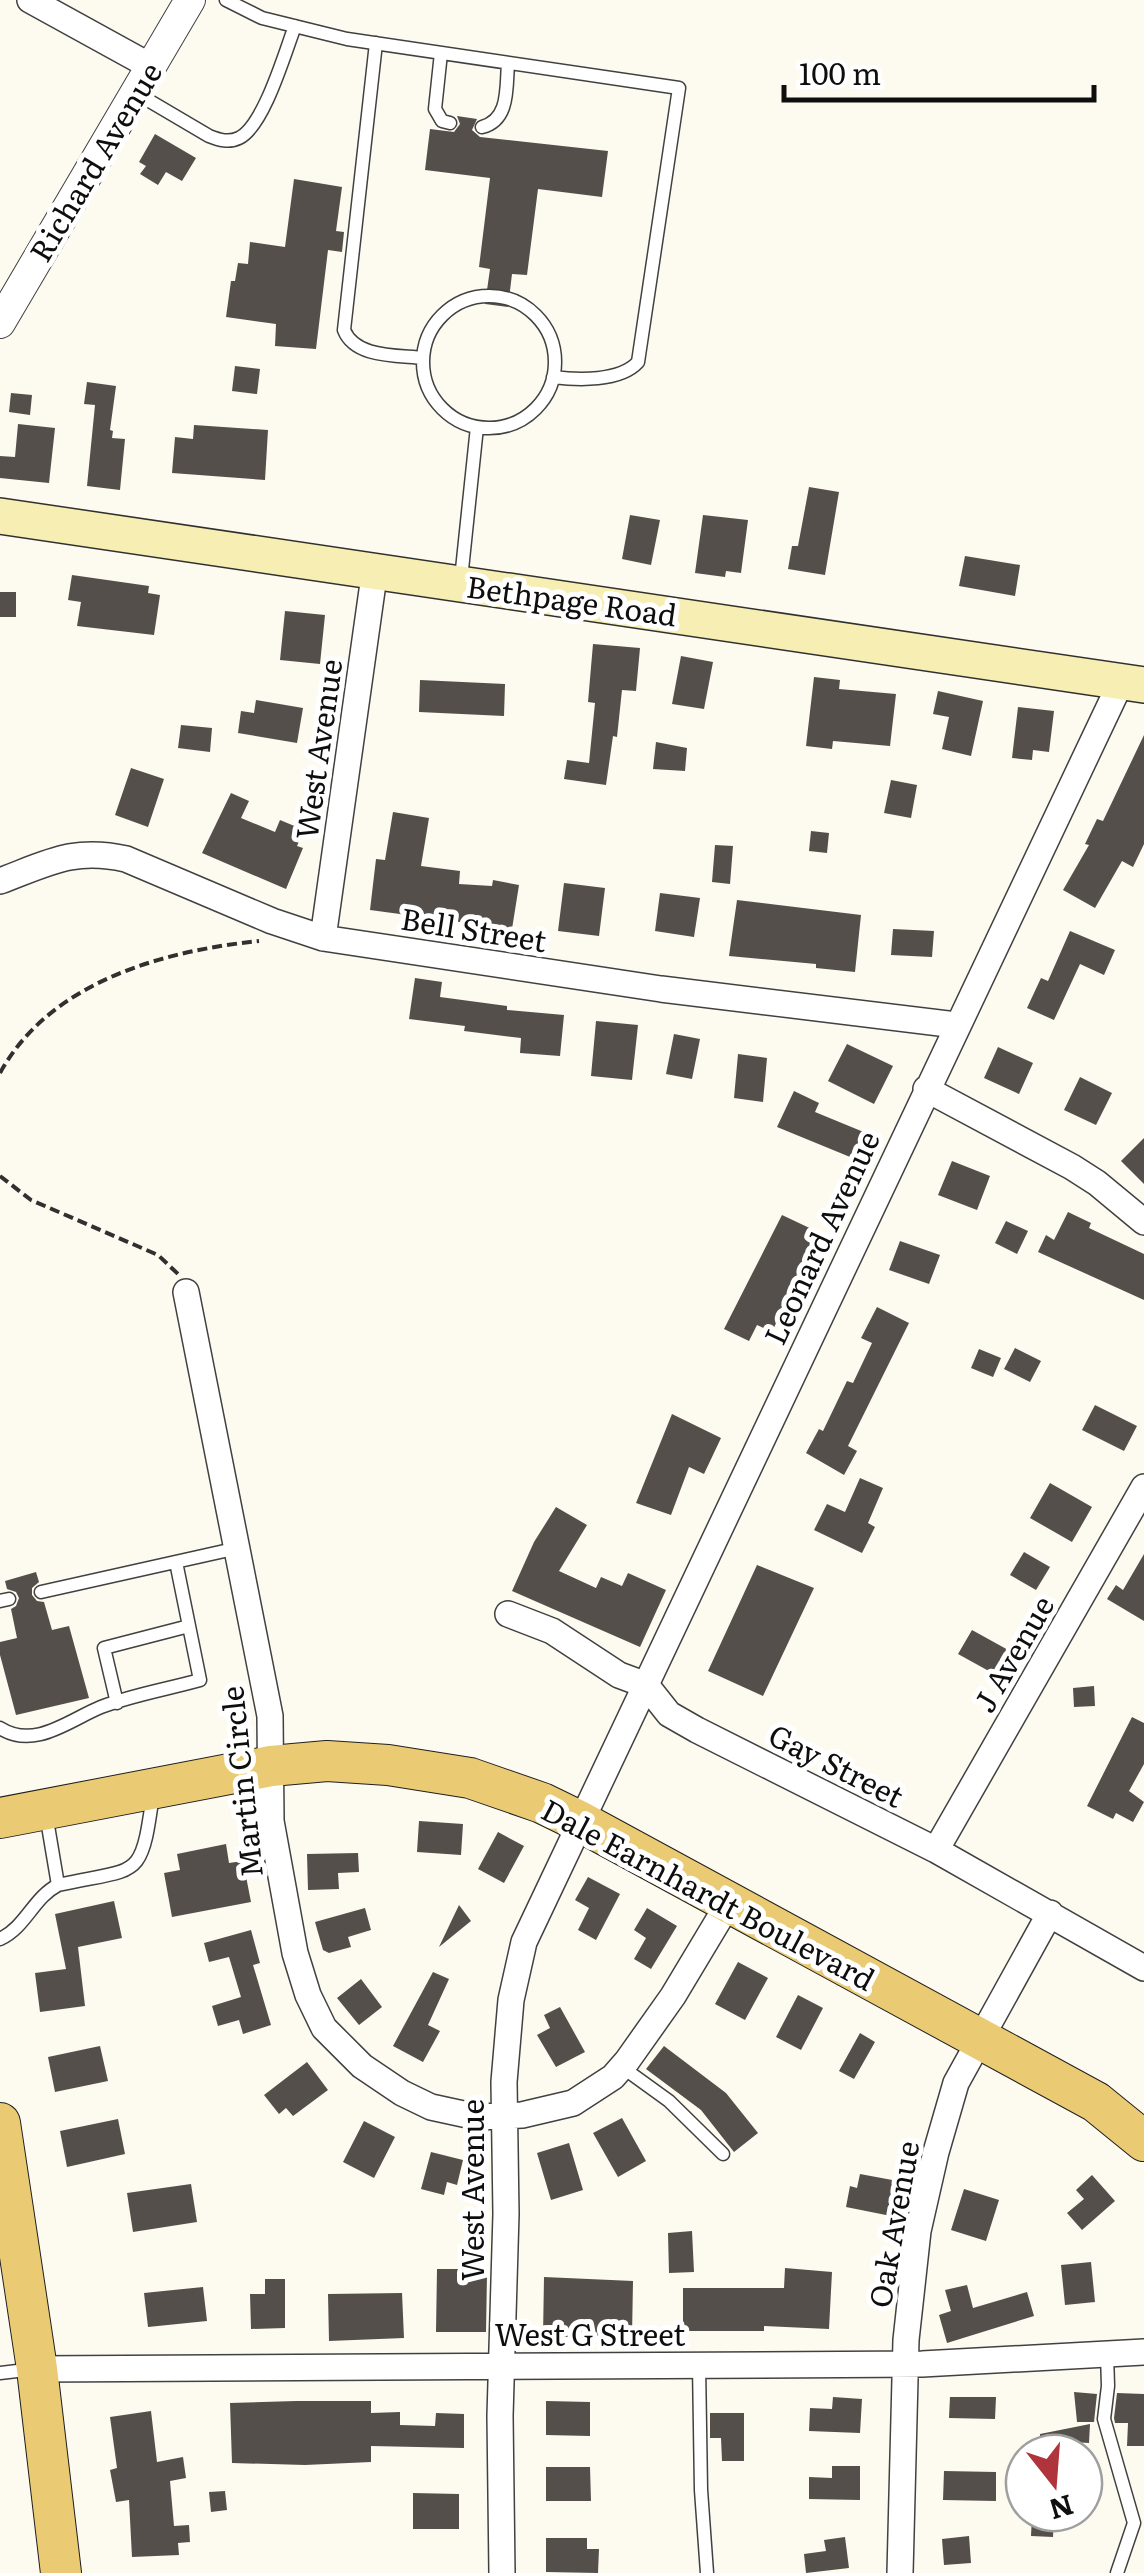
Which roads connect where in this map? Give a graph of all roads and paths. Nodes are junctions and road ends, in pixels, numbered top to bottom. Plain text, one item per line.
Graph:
1 (190, 0) edge
2 (226, 0) edge
3 (41, 3) edge
4 (295, 26) junction
5 (376, 44) junction
6 (441, 53) junction
7 (508, 63) junction
8 (143, 79) junction
9 (450, 123) dead end
10 (482, 126) dead end
11 (0, 324) edge
12 (423, 358) junction
13 (552, 377) junction
14 (477, 428) junction
15 (0, 516) edge
16 (375, 569) junction
17 (461, 582) junction
18 (1133, 683) edge
19 (0, 881) edge
20 (323, 938) junction
21 (265, 940) dead end
22 (956, 1026) junction
23 (0, 1074) edge
24 (926, 1089) junction
25 (0, 1176) edge
26 (1144, 1222) edge
27 (186, 1292) joint
28 (1144, 1488) edge
29 (238, 1548) junction
30 (176, 1562) junction
31 (41, 1592) dead end
32 (508, 1614) dead end
33 (189, 1626) junction
34 (646, 1684) junction
35 (117, 1703) junction
36 (0, 1728) edge
37 (272, 1766) junction
38 (154, 1787) junction
39 (45, 1809) junction
40 (0, 1818) edge
41 (581, 1822) junction
42 (936, 1850) junction
43 (58, 1885) junction
44 (730, 1900) junction
45 (1050, 1912) junction
46 (0, 1938) edge
47 (1144, 1968) edge
48 (979, 2039) junction
49 (622, 2067) junction
50 (504, 2115) junction
51 (0, 2122) edge
52 (1144, 2141) edge
53 (723, 2154) dead end
54 (1144, 2352) edge
55 (1107, 2354) junction
56 (904, 2364) junction
57 (699, 2365) junction
58 (502, 2366) junction
59 (18, 2371) edge
60 (61, 2573) edge
61 (502, 2573) edge
62 (707, 2573) edge
63 (900, 2573) edge
64 (1117, 2573) edge

1 - 8 street, Richard Avenue
2 - 4 lane
3 - 8 street
4 - 5 lane
4 - 8 lane
5 - 6 lane
5 - 12 lane
6 - 7 lane
6 - 9 lane
7 - 10 lane
7 - 13 lane
8 - 11 street, Richard Avenue
12 - 13 lane
12 - 14 lane
13 - 14 lane
14 - 17 lane
15 - 16 main road, Bethpage Road
16 - 17 main road, Bethpage Road
16 - 20 street, West Avenue
17 - 18 main road, Bethpage Road
18 - 22 street, Leonard Avenue
19 - 20 street, Bell Street
20 - 22 street, Bell Street
21 - 23 path
22 - 24 street, Leonard Avenue
24 - 26 street
24 - 34 street, Leonard Avenue
25 - 27 path
27 - 29 street, Martin Circle
28 - 42 street, J Avenue
29 - 30 lane
29 - 37 street, Martin Circle
30 - 31 lane
30 - 33 lane
32 - 34 street, Gay Street
33 - 35 lane
33 - 35 lane
34 - 41 street, Leonard Avenue
34 - 42 street, Gay Street
35 - 36 lane
37 - 38 main road, Dale Earnhardt Boulevard
37 - 41 main road, Dale Earnhardt Boulevard
37 - 50 street, Martin Circle
38 - 39 main road, Dale Earnhardt Boulevard
38 - 43 lane
39 - 40 main road, Dale Earnhardt Boulevard
39 - 43 lane
41 - 44 main road, Dale Earnhardt Boulevard
41 - 50 street, West Avenue
42 - 45 street, Gay Street
43 - 46 lane
44 - 48 main road, Dale Earnhardt Boulevard
44 - 49 street, Martin Circle
45 - 47 street, Gay Street
45 - 48 street, Oak Avenue
48 - 52 main road, Dale Earnhardt Boulevard
48 - 56 street, Oak Avenue
49 - 50 street, Martin Circle
49 - 53 lane
50 - 58 street, West Avenue
51 - 59 main road
54 - 55 street, West G Street
55 - 56 street, West G Street
55 - 64 lane
56 - 57 street, West G Street
56 - 63 street, Oak Avenue
57 - 58 street, West G Street
57 - 62 lane
58 - 59 street, West G Street
58 - 61 street, West Avenue
59 - 60 main road

